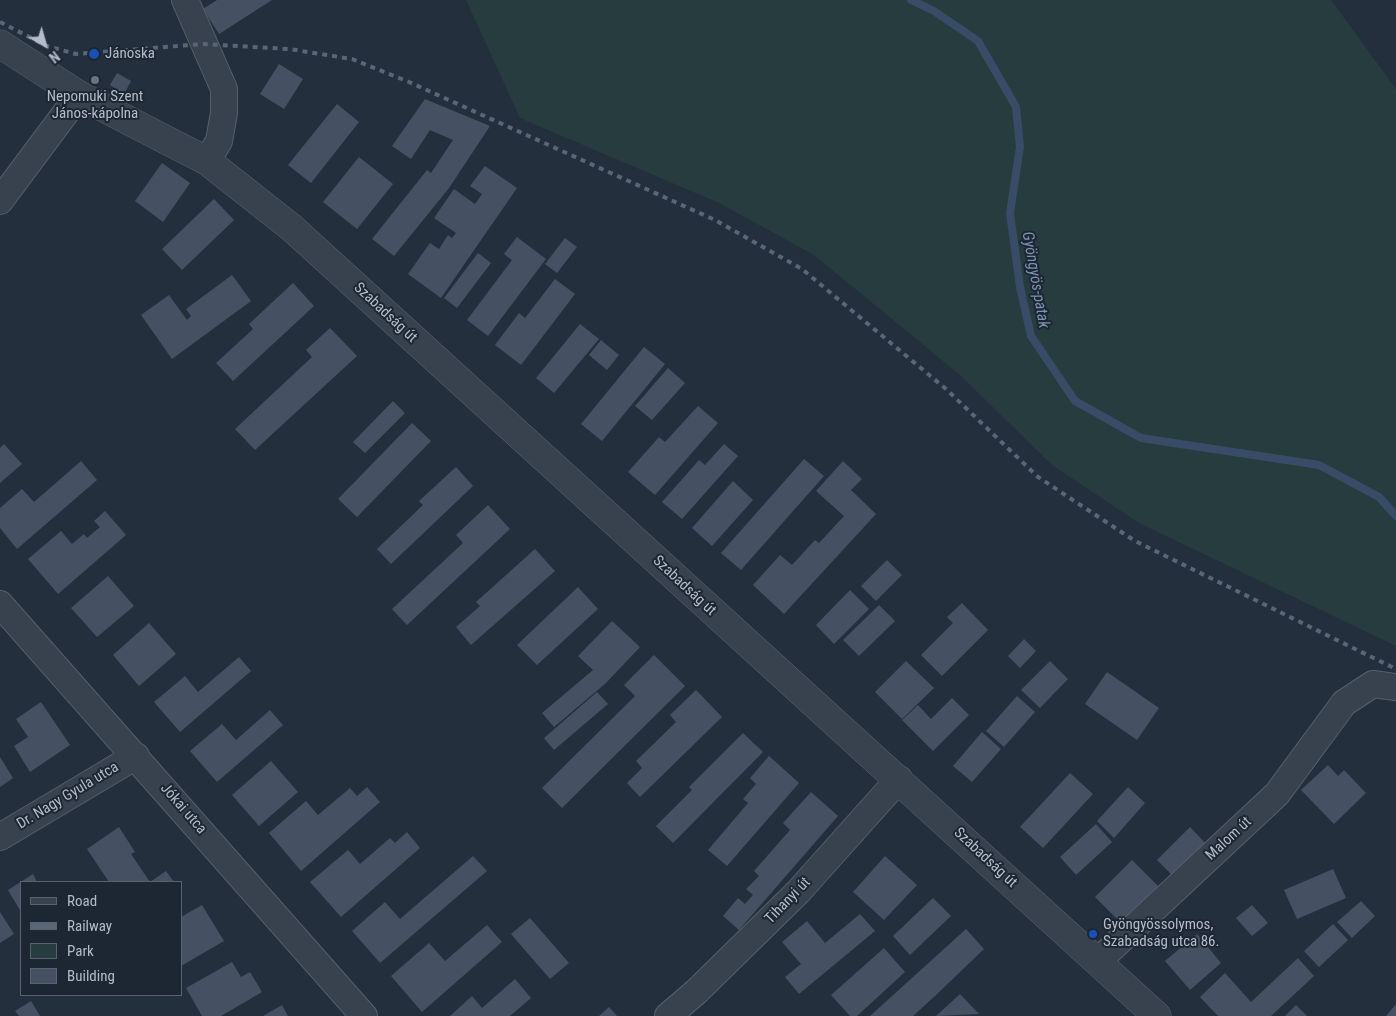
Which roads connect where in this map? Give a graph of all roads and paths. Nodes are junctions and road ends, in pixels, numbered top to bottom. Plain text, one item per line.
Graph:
1 (185, 0) edge
2 (0, 44) edge
3 (79, 94) junction
4 (207, 161) junction
5 (0, 201) edge
6 (0, 604) edge
7 (1396, 687) edge
8 (136, 756) junction
9 (899, 779) junction
10 (0, 837) edge
11 (1098, 961) junction
12 (364, 1016) edge
13 (668, 1016) edge
14 (1157, 1016) edge

1 - 4 street
2 - 3 street, Szabadság út
3 - 4 street, Szabadság út
3 - 5 street
4 - 9 street, Szabadság út
6 - 8 street, Jókai utca
7 - 11 street, Malom út
8 - 10 street, Dr. Nagy Gyula utca
8 - 12 street, Jókai utca
9 - 11 street, Szabadság út
9 - 13 street, Tihanyi út
11 - 14 street, Szabadság út

